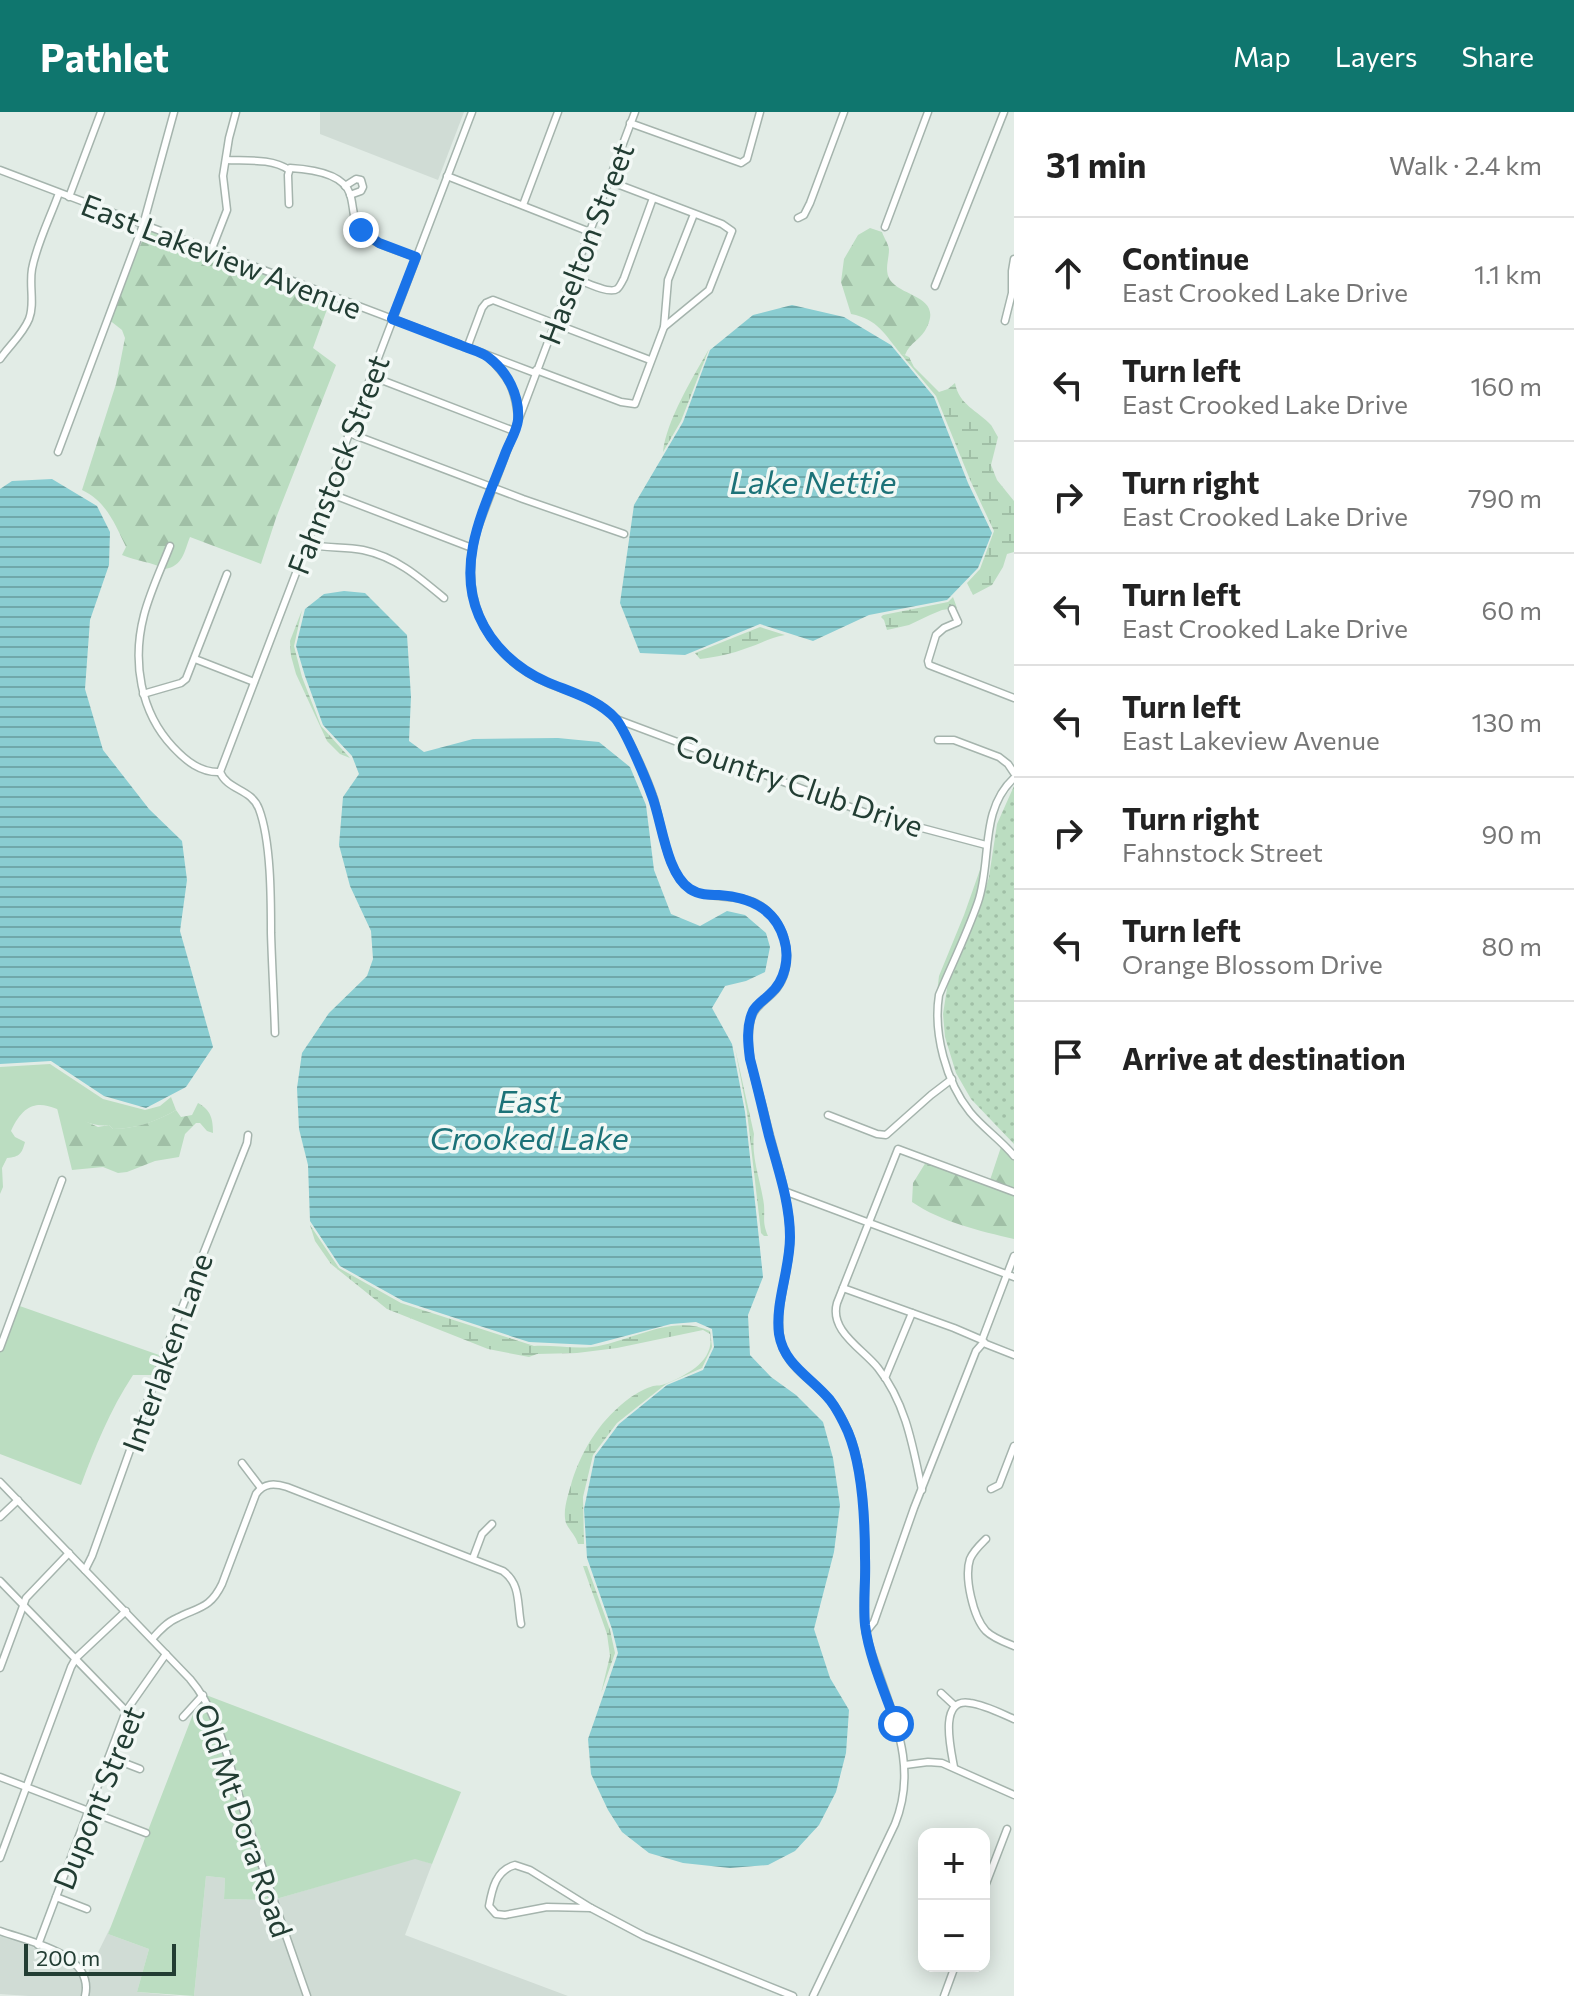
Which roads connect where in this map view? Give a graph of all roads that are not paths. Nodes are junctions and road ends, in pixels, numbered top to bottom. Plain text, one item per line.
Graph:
1 (101, 112) edge
2 (174, 112) edge
3 (236, 112) edge
4 (472, 112) edge
5 (558, 112) edge
6 (635, 112) edge
7 (760, 112) edge
8 (844, 112) edge
9 (928, 112) edge
10 (1004, 112) edge
11 (630, 123) junction
12 (226, 160) junction
13 (0, 170) edge
14 (289, 170) junction
15 (447, 176) junction
16 (609, 181) junction
17 (345, 186) junction
18 (59, 193) junction
19 (350, 195) junction
20 (69, 197) junction
21 (653, 198) junction
22 (289, 204) dead end
23 (523, 205) junction
24 (694, 214) junction
25 (798, 218) dead end
26 (143, 225) junction
27 (885, 227) dead end
28 (590, 232) junction
29 (211, 251) junction
30 (416, 257) junction
31 (1014, 259) edge
32 (572, 277) junction
33 (935, 286) dead end
34 (392, 319) junction
35 (1005, 321) dead end
36 (555, 324) junction
37 (664, 327) junction
38 (467, 348) junction
39 (486, 355) junction
40 (0, 359) edge
41 (650, 360) junction
42 (535, 371) junction
43 (371, 376) junction
44 (518, 421) junction
45 (514, 431) junction
46 (349, 433) junction
47 (58, 452) dead end
48 (493, 488) junction
49 (326, 492) junction
50 (624, 534) dead end
51 (307, 544) junction
52 (170, 546) dead end
53 (472, 548) junction
54 (227, 574) dead end
55 (444, 598) dead end
56 (952, 609) dead end
57 (195, 659) junction
58 (254, 682) junction
59 (143, 694) junction
60 (1014, 698) edge
61 (615, 718) junction
62 (938, 740) dead end
63 (220, 772) junction
64 (1014, 776) edge
65 (986, 845) junction
66 (275, 1033) dead end
67 (952, 1079) junction
68 (828, 1115) dead end
69 (248, 1135) dead end
70 (1014, 1156) edge
71 (62, 1180) dead end
72 (784, 1191) junction
73 (1014, 1192) edge
74 (869, 1223) junction
75 (1014, 1256) edge
76 (1006, 1274) junction
77 (1014, 1277) edge
78 (843, 1288) junction
79 (912, 1313) junction
80 (983, 1341) junction
81 (0, 1348) edge
82 (1014, 1355) edge
83 (885, 1378) junction
84 (1014, 1446) edge
85 (242, 1463) dead end
86 (0, 1482) edge
87 (261, 1488) junction
88 (991, 1489) dead end
89 (922, 1490) junction
90 (18, 1500) junction
91 (0, 1517) edge
92 (492, 1524) dead end
93 (986, 1539) dead end
94 (69, 1553) junction
95 (473, 1558) junction
96 (85, 1570) junction
97 (0, 1581) edge
98 (23, 1605) junction
99 (126, 1611) junction
100 (521, 1624) dead end
101 (866, 1632) junction
102 (152, 1639) junction
103 (1014, 1646) edge
104 (166, 1654) junction
105 (76, 1658) junction
106 (0, 1668) edge
107 (941, 1693) dead end
108 (203, 1695) junction
109 (955, 1706) junction
110 (126, 1711) junction
111 (183, 1717) dead end
112 (1014, 1719) edge
113 (109, 1757) junction
114 (905, 1765) junction
115 (954, 1767) junction
116 (140, 1769) dead end
117 (0, 1777) edge
118 (26, 1787) junction
119 (1014, 1795) edge
120 (89, 1811) junction
121 (1007, 1829) dead end
122 (146, 1833) dead end
123 (0, 1858) edge
124 (990, 1873) edge
125 (56, 1897) junction
126 (591, 1908) junction
127 (87, 1909) dead end
128 (0, 1931) edge
129 (38, 1945) junction
130 (953, 1972) edge
131 (85, 1996) edge
132 (307, 1996) edge
133 (793, 1996) edge
134 (813, 1996) edge
135 (944, 1996) edge

1 - 20 street
2 - 26 street
3 - 12 street
4 - 15 street, Fahnstock Street
5 - 23 street
6 - 11 street, Haselton Street
7 - 11 street
8 - 25 street
9 - 27 street
10 - 33 street
11 - 16 street, Haselton Street
12 - 14 street
12 - 29 street
13 - 18 street, East Lakeview Avenue
14 - 17 street
14 - 22 street
15 - 23 street
15 - 30 street, Fahnstock Street
16 - 21 street
16 - 28 street, Haselton Street
17 - 19 street
17 - 19 street
18 - 20 street, East Lakeview Avenue
18 - 40 street
19 - 30 street
20 - 26 street, East Lakeview Avenue
21 - 24 street
21 - 32 street
23 - 28 street
24 - 37 street
24 - 37 street
26 - 29 street, East Lakeview Avenue
26 - 47 street
28 - 32 street, Haselton Street
29 - 34 street, East Lakeview Avenue
30 - 34 street, Fahnstock Street
31 - 35 street
32 - 36 street, Haselton Street
34 - 38 street, East Lakeview Avenue
34 - 43 street, Fahnstock Street
36 - 38 street
36 - 41 street
36 - 42 street, Haselton Street
37 - 41 street
38 - 39 street, East Lakeview Avenue
39 - 42 street, East Lakeview Avenue
39 - 44 street
41 - 42 street, East Lakeview Avenue
42 - 44 street, Haselton Street
43 - 45 street
43 - 46 street, Fahnstock Street
44 - 45 street, Haselton Street
45 - 48 street, Haselton Street
46 - 48 street
46 - 49 street, Fahnstock Street
48 - 50 street
48 - 53 street, Haselton Street
49 - 51 street, Fahnstock Street
49 - 53 street
51 - 55 street
51 - 58 street, Fahnstock Street
52 - 59 street
53 - 61 street, Country Club Drive
54 - 57 street
56 - 60 street
57 - 58 street
57 - 59 street
58 - 63 street, Fahnstock Street
59 - 63 street
61 - 65 street, Country Club Drive
61 - 72 street
62 - 64 street
63 - 66 street
64 - 65 street
65 - 67 street
67 - 68 street
67 - 70 street
69 - 96 street, Interlaken Lane
71 - 81 street
72 - 74 street
72 - 101 street
73 - 74 street
74 - 76 street
74 - 78 street
75 - 76 street
76 - 77 street
76 - 80 street
78 - 79 street
78 - 83 street
79 - 80 street
79 - 83 street
80 - 82 street
80 - 89 street
83 - 89 street
84 - 88 street
85 - 87 street
86 - 90 street, Old Mt Dora Road
87 - 95 street
87 - 102 street
89 - 101 street
90 - 91 street
90 - 94 street, Old Mt Dora Road
92 - 95 street
93 - 103 street
94 - 96 street, Old Mt Dora Road
94 - 98 street
95 - 100 street
96 - 99 street, Old Mt Dora Road
97 - 98 street
98 - 105 street
98 - 106 street
99 - 102 street, Old Mt Dora Road
99 - 105 street
101 - 114 street
102 - 104 street, Old Mt Dora Road
104 - 108 street, Old Mt Dora Road
104 - 110 street, Dupont Street
105 - 110 street
105 - 118 street
107 - 109 street
108 - 111 street
108 - 132 street, Old Mt Dora Road
109 - 112 street
109 - 115 street
110 - 113 street, Dupont Street
113 - 116 street
113 - 120 street, Dupont Street
114 - 115 street
114 - 134 street
115 - 119 street
117 - 118 street
118 - 120 street
118 - 123 street
120 - 122 street
120 - 125 street, Dupont Street
121 - 124 street
125 - 127 street
125 - 129 street, Dupont Street
126 - 126 street
126 - 133 street
128 - 129 street
129 - 131 street
130 - 135 street

